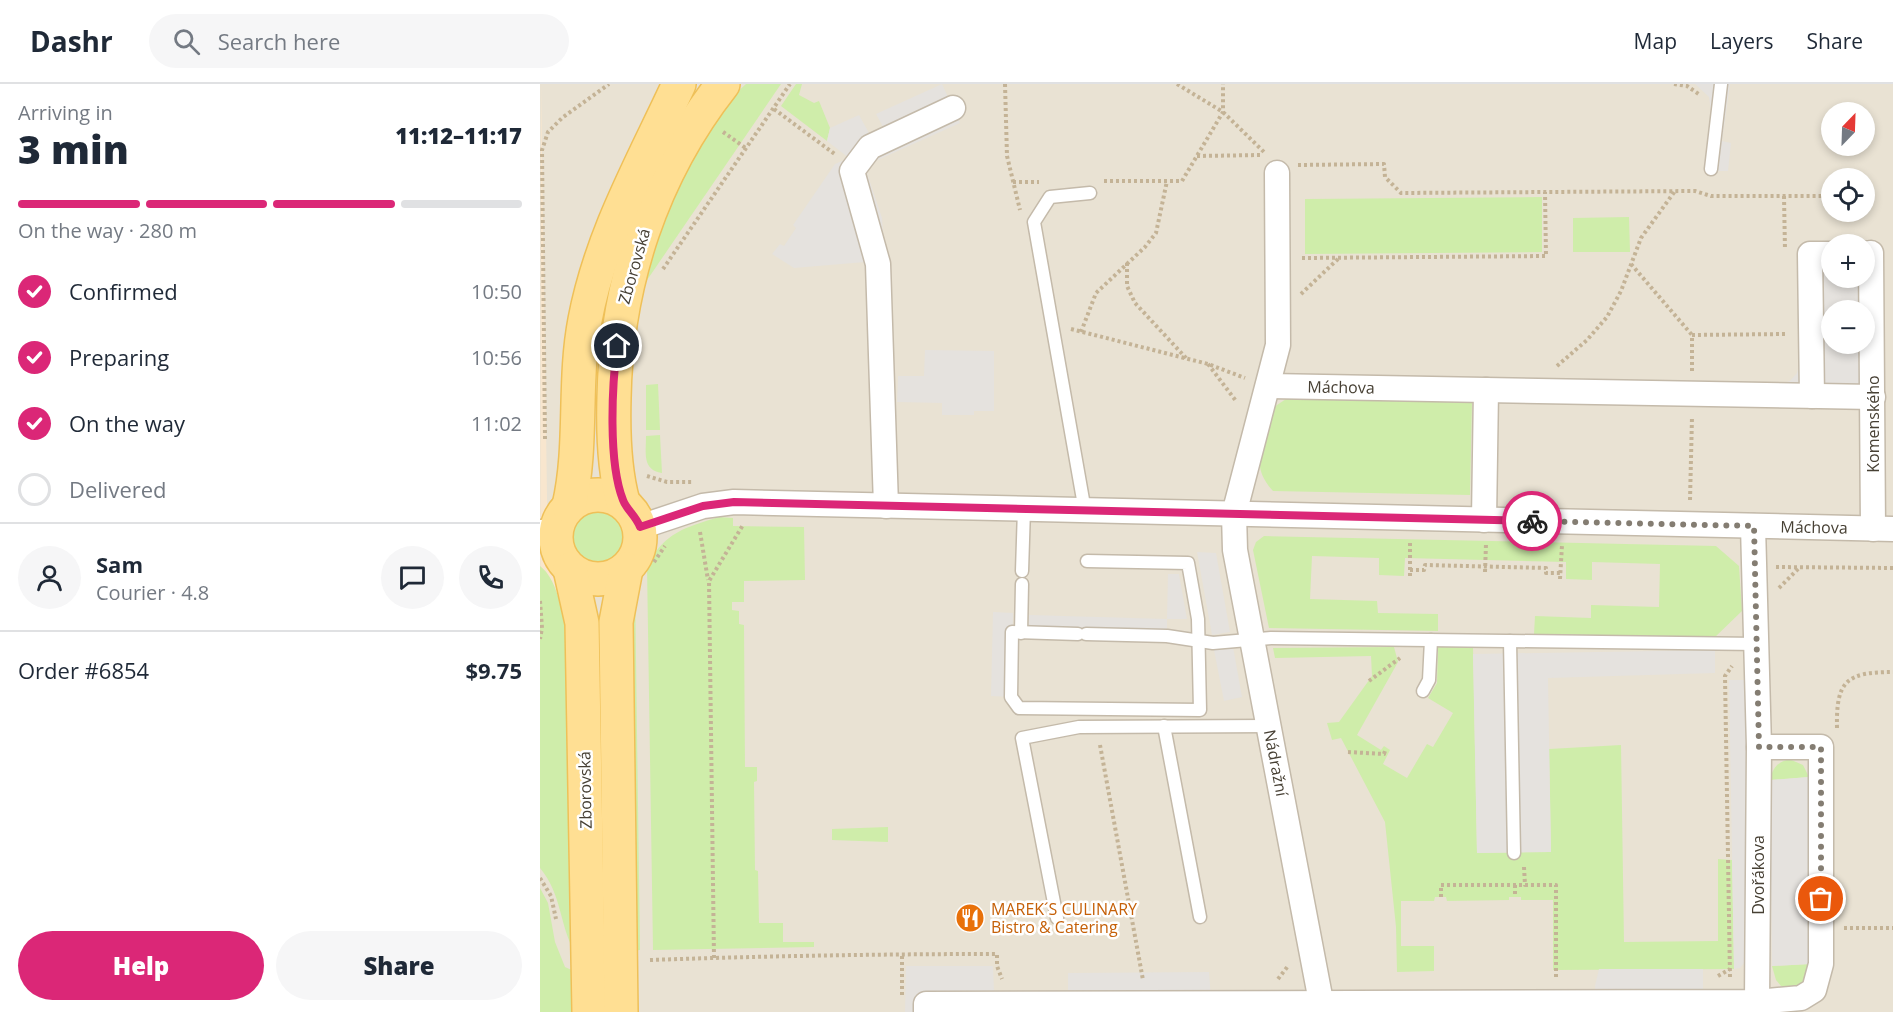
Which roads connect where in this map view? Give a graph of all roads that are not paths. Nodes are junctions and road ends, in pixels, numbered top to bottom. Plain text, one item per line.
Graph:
1 (679, 84) edge
2 (723, 84) edge
3 (1721, 84) edge
4 (953, 108) dead end
5 (1276, 163) road end
6 (1711, 169) dead end
7 (1090, 193) dead end
8 (1821, 254) edge
9 (1871, 288) edge
10 (1268, 386) junction
11 (1486, 390) junction
12 (1812, 396) junction
13 (1873, 397) junction
14 (886, 506) junction
15 (1023, 509) junction
16 (1084, 511) junction
17 (1234, 514) junction
18 (632, 515) junction
19 (555, 523) edge
20 (1754, 526) junction
21 (1485, 528) junction
22 (1883, 529) edge
23 (1087, 561) dead end
24 (639, 568) junction
25 (570, 569) junction
26 (1022, 571) dead end
27 (1022, 584) dead end
28 (1021, 633) junction
29 (1252, 639) junction
30 (1198, 641) junction
31 (1510, 641) junction
32 (1431, 644) junction
33 (1756, 644) junction
34 (1423, 691) dead end
35 (1164, 726) junction
36 (1269, 726) junction
37 (1759, 747) junction
38 (1514, 853) road end
39 (1200, 917) dead end
40 (1057, 918) dead end
41 (1757, 1002) junction
42 (1322, 1008) edge
43 (589, 1012) edge
44 (621, 1012) edge
45 (926, 1012) edge

1 - 19 main road, Zborovská
2 - 18 main road, Zborovská
3 - 6 lane
4 - 14 street
5 - 10 street
7 - 16 lane
8 - 12 street
9 - 13 street, Komenského
10 - 11 street, Máchova
10 - 17 street
11 - 12 street, Máchova
11 - 21 street
12 - 13 street, Máchova
13 - 22 street, Komenského
14 - 15 street, Máchova
14 - 18 street, Máchova
15 - 16 street, Máchova
15 - 26 lane
16 - 17 street, Máchova
17 - 21 street, Máchova
17 - 29 street, Nádražní
18 - 19 main road
18 - 24 main road
19 - 25 main road
20 - 21 street, Máchova
20 - 22 street, Máchova
20 - 33 street, Dvořákova
23 - 30 lane
24 - 25 main road
24 - 44 main road, Zborovská
25 - 43 main road, Zborovská
27 - 28 lane
28 - 30 lane
28 - 30 lane
29 - 30 lane
29 - 32 lane
29 - 36 street, Nádražní
31 - 32 lane
31 - 33 lane
31 - 38 lane
32 - 34 lane
33 - 37 street, Dvořákova
35 - 36 lane
35 - 39 lane
35 - 40 lane
36 - 42 street, Nádražní
37 - 41 street, Dvořákova
37 - 41 street
41 - 42 street
42 - 45 street

